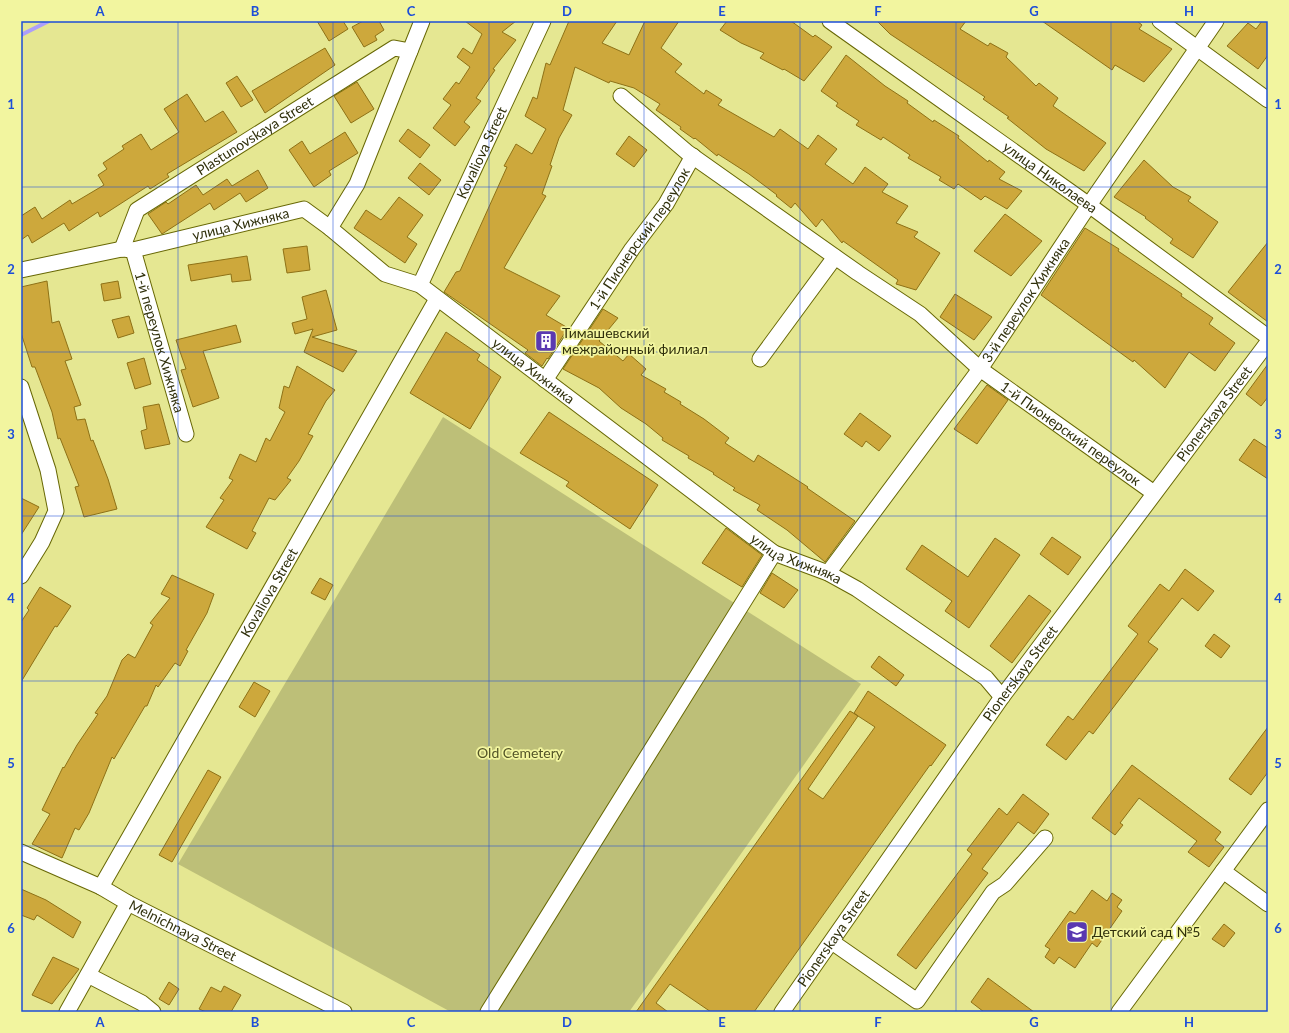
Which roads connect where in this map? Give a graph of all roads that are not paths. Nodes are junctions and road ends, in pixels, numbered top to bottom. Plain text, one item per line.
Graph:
1 (422, 21) edge
2 (543, 21) edge
3 (830, 21) edge
4 (1160, 21) edge
5 (1216, 21) edge
6 (1198, 47) junction
7 (410, 51) junction
8 (621, 96) dead end
9 (1268, 100) edge
10 (693, 156) junction
11 (1089, 205) junction
12 (330, 228) junction
13 (127, 250) junction
14 (835, 257) junction
15 (21, 270) edge
16 (420, 285) junction
17 (438, 299) junction
18 (1268, 337) edge
19 (1268, 342) edge
20 (760, 359) dead end
21 (980, 369) junction
22 (545, 380) junction
23 (21, 387) edge
24 (186, 434) dead end
25 (1154, 493) junction
26 (774, 553) junction
27 (828, 573) junction
28 (21, 576) edge
29 (1002, 696) junction
30 (1268, 810) edge
31 (1044, 838) dead end
32 (21, 852) edge
33 (1223, 871) junction
34 (102, 887) junction
35 (128, 904) junction
36 (1268, 904) edge
37 (832, 942) junction
38 (88, 975) junction
39 (916, 1007) edge
40 (67, 1012) edge
41 (153, 1012) edge
42 (344, 1012) edge
43 (488, 1012) edge
44 (782, 1012) edge
45 (1119, 1012) edge

1 - 7 street
2 - 16 street, Kovaliova Street
3 - 11 street, улица Николаева
4 - 6 street
5 - 6 street, 3-й переулок Хижняка
6 - 9 street
6 - 11 street, 3-й переулок Хижняка
7 - 12 street
7 - 13 street, Plastunovskaya Street
8 - 10 street, 1-й Пионерский переулок
10 - 14 street, 1-й Пионерский переулок
10 - 22 street, 1-й Пионерский переулок
11 - 18 street, улица Николаева
11 - 21 street, 3-й переулок Хижняка
12 - 13 street, улица Хижняка
12 - 16 street, улица Хижняка
13 - 15 street, улица Хижняка
13 - 24 street, 1-й переулок Хижняка
14 - 20 street
14 - 21 street, 1-й Пионерский переулок
16 - 17 street, улица Хижняка
17 - 22 street, улица Хижняка
17 - 34 street, Kovaliova Street
19 - 25 street, Pionerskaya Street
21 - 25 street, 1-й Пионерский переулок
21 - 27 street, 3-й переулок Хижняка
22 - 26 street, улица Хижняка
23 - 28 street
25 - 29 street, Pionerskaya Street
26 - 27 street, улица Хижняка
26 - 43 street
27 - 29 street, улица Хижняка
29 - 37 street, Pionerskaya Street
30 - 33 street
31 - 39 street
32 - 34 street, Melnichnaya Street
33 - 36 street
33 - 45 street
34 - 35 street, Melnichnaya Street
35 - 38 street
35 - 42 street, Melnichnaya Street
37 - 39 street
37 - 44 street, Pionerskaya Street
38 - 40 street
38 - 41 street

